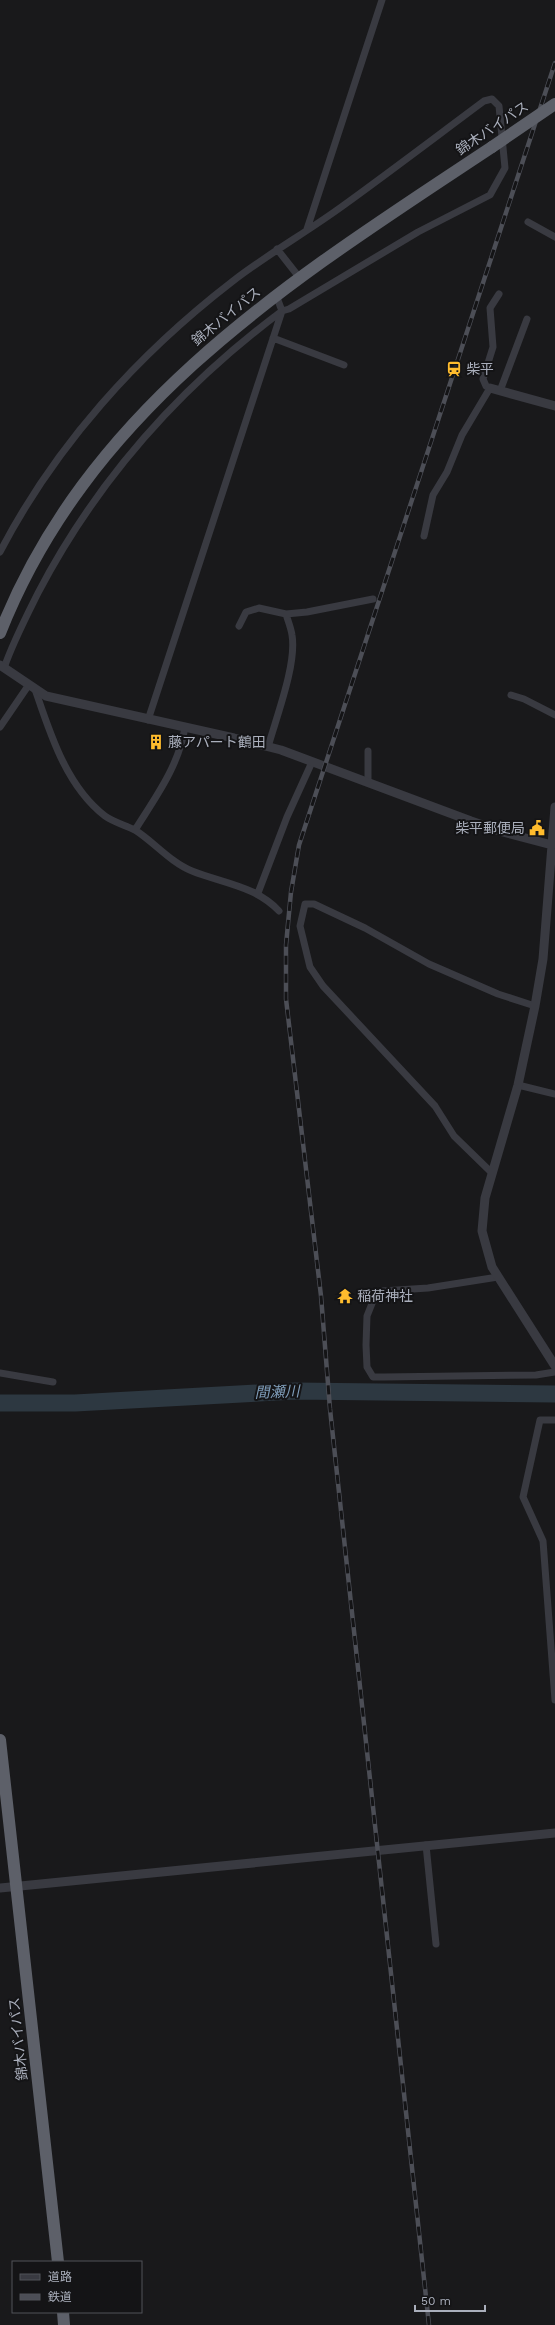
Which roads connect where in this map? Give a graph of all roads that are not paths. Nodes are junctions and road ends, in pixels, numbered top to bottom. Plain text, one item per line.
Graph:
1 (382, 0) edge
2 (555, 104) edge
3 (528, 222) dead end
4 (307, 229) junction
5 (555, 237) edge
6 (277, 250) junction
7 (299, 277) junction
8 (499, 294) dead end
9 (276, 295) junction
10 (282, 311) junction
11 (527, 319) dead end
12 (273, 338) junction
13 (344, 365) dead end
14 (490, 388) junction
15 (500, 391) junction
16 (555, 406) edge
17 (424, 536) dead end
18 (0, 552) edge
19 (373, 599) dead end
20 (286, 614) junction
21 (239, 626) dead end
22 (0, 633) edge
23 (2, 667) edge
24 (31, 688) junction
25 (511, 695) dead end
26 (555, 715) edge
27 (148, 720) junction
28 (0, 727) edge
29 (185, 727) junction
30 (268, 747) junction
31 (368, 751) dead end
32 (312, 762) junction
33 (368, 782) junction
34 (555, 807) edge
35 (135, 830) junction
36 (552, 845) junction
37 (258, 894) junction
38 (279, 910) dead end
39 (535, 1006) junction
40 (518, 1085) junction
41 (555, 1094) edge
42 (492, 1173) junction
43 (498, 1277) junction
44 (555, 1366) edge
45 (555, 1372) edge
46 (0, 1373) edge
47 (53, 1382) dead end
48 (555, 1420) edge
49 (555, 1700) edge
50 (0, 1740) edge
51 (555, 1833) edge
52 (426, 1845) junction
53 (16, 1886) junction
54 (0, 1888) edge
55 (436, 1944) dead end
56 (58, 2261) edge
57 (63, 2313) edge
58 (64, 2325) edge

1 - 4 street
2 - 7 highway, 錦木バイパス, bridge
3 - 5 street
4 - 6 street
4 - 10 street
6 - 7 street
6 - 18 street
7 - 9 highway, 錦木バイパス
8 - 14 street
9 - 10 street
9 - 22 highway, 錦木バイパス
10 - 12 street
10 - 23 street
11 - 15 street
12 - 13 street
12 - 27 street
14 - 15 street
14 - 17 street
15 - 16 street
19 - 20 street
20 - 21 street
20 - 30 street
23 - 24 street
24 - 27 street
24 - 28 street
24 - 35 street
25 - 26 street
27 - 29 street
29 - 30 street
29 - 35 street
30 - 32 street
31 - 33 street
32 - 33 street
32 - 37 street
33 - 36 street
34 - 36 street
35 - 37 street
36 - 39 street
37 - 38 street
39 - 40 street
39 - 42 street
40 - 41 street
40 - 42 street
42 - 43 street
43 - 44 street
43 - 45 street
46 - 47 street
48 - 49 street
50 - 53 highway, 錦木バイパス
51 - 52 street
52 - 53 street
52 - 55 street
53 - 54 street
53 - 56 highway, 錦木バイパス
57 - 58 highway

